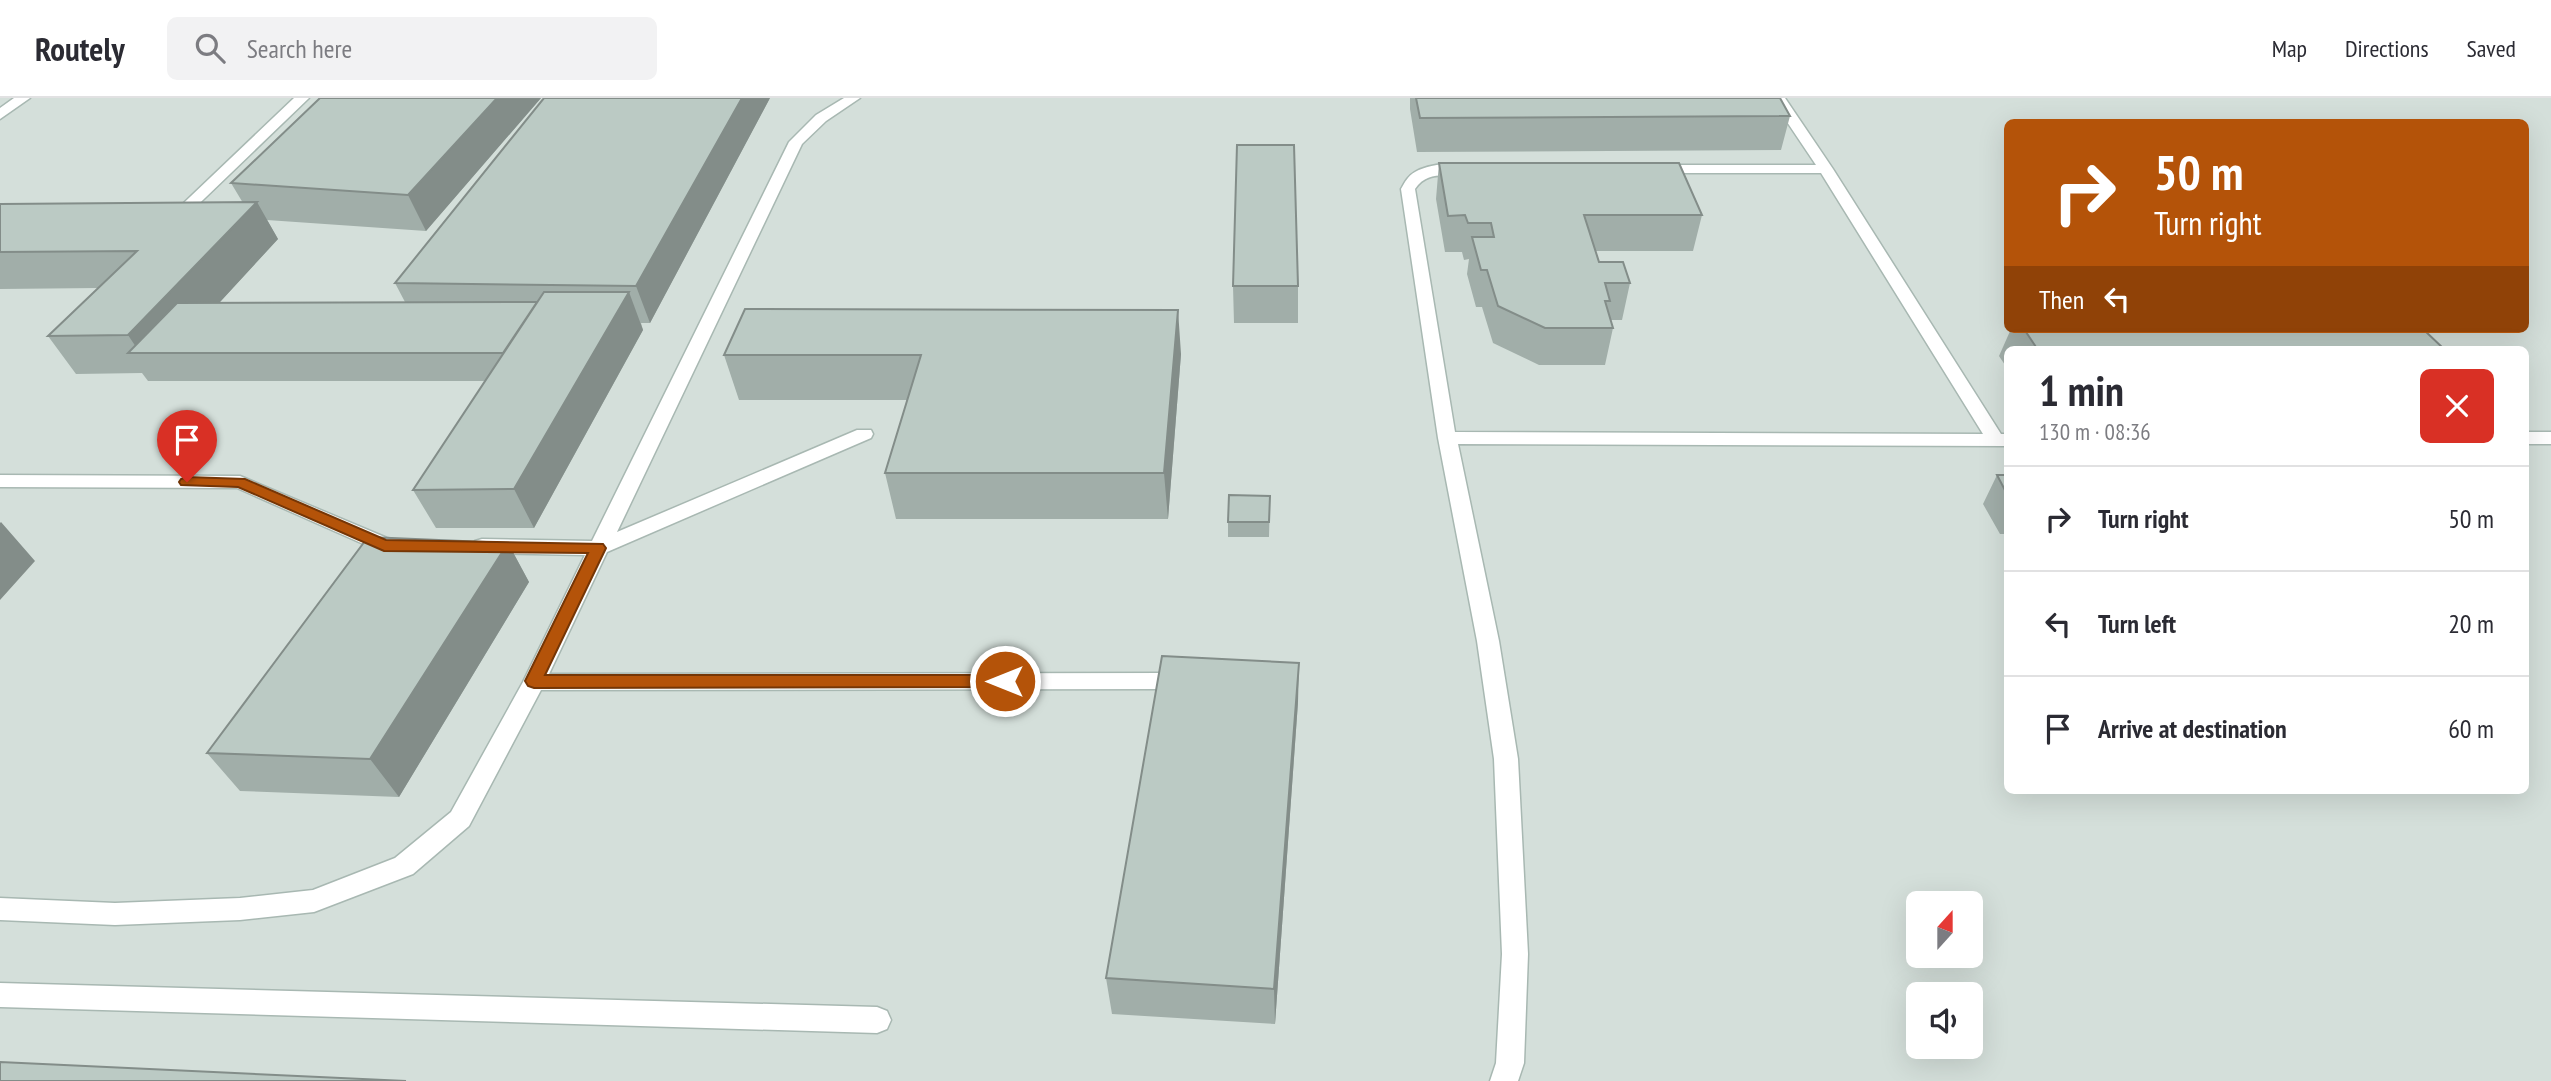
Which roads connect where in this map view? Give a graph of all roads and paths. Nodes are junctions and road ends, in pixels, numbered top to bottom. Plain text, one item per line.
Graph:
1 (23, 98) edge
2 (302, 98) edge
3 (853, 98) edge
4 (1778, 98) edge
5 (0, 115) edge
6 (1479, 169) edge
7 (1632, 169) edge
8 (1826, 169) junction
9 (175, 219) edge
10 (864, 434) dead end
11 (1447, 438) junction
12 (2529, 438) edge
13 (2551, 438) edge
14 (2001, 440) edge
15 (0, 481) edge
16 (411, 546) edge
17 (464, 546) edge
18 (598, 548) junction
19 (534, 681) junction
20 (1171, 681) edge
21 (0, 909) edge
22 (0, 995) edge
23 (877, 1020) dead end
24 (1504, 1081) edge

1 - 5 street
2 - 9 street
3 - 18 street
4 - 8 street
6 - 11 street
7 - 8 street
8 - 14 street
10 - 18 street
11 - 14 street
11 - 24 street
12 - 13 street
15 - 16 street
17 - 18 street
18 - 19 street
19 - 20 street
19 - 21 street
22 - 23 street

